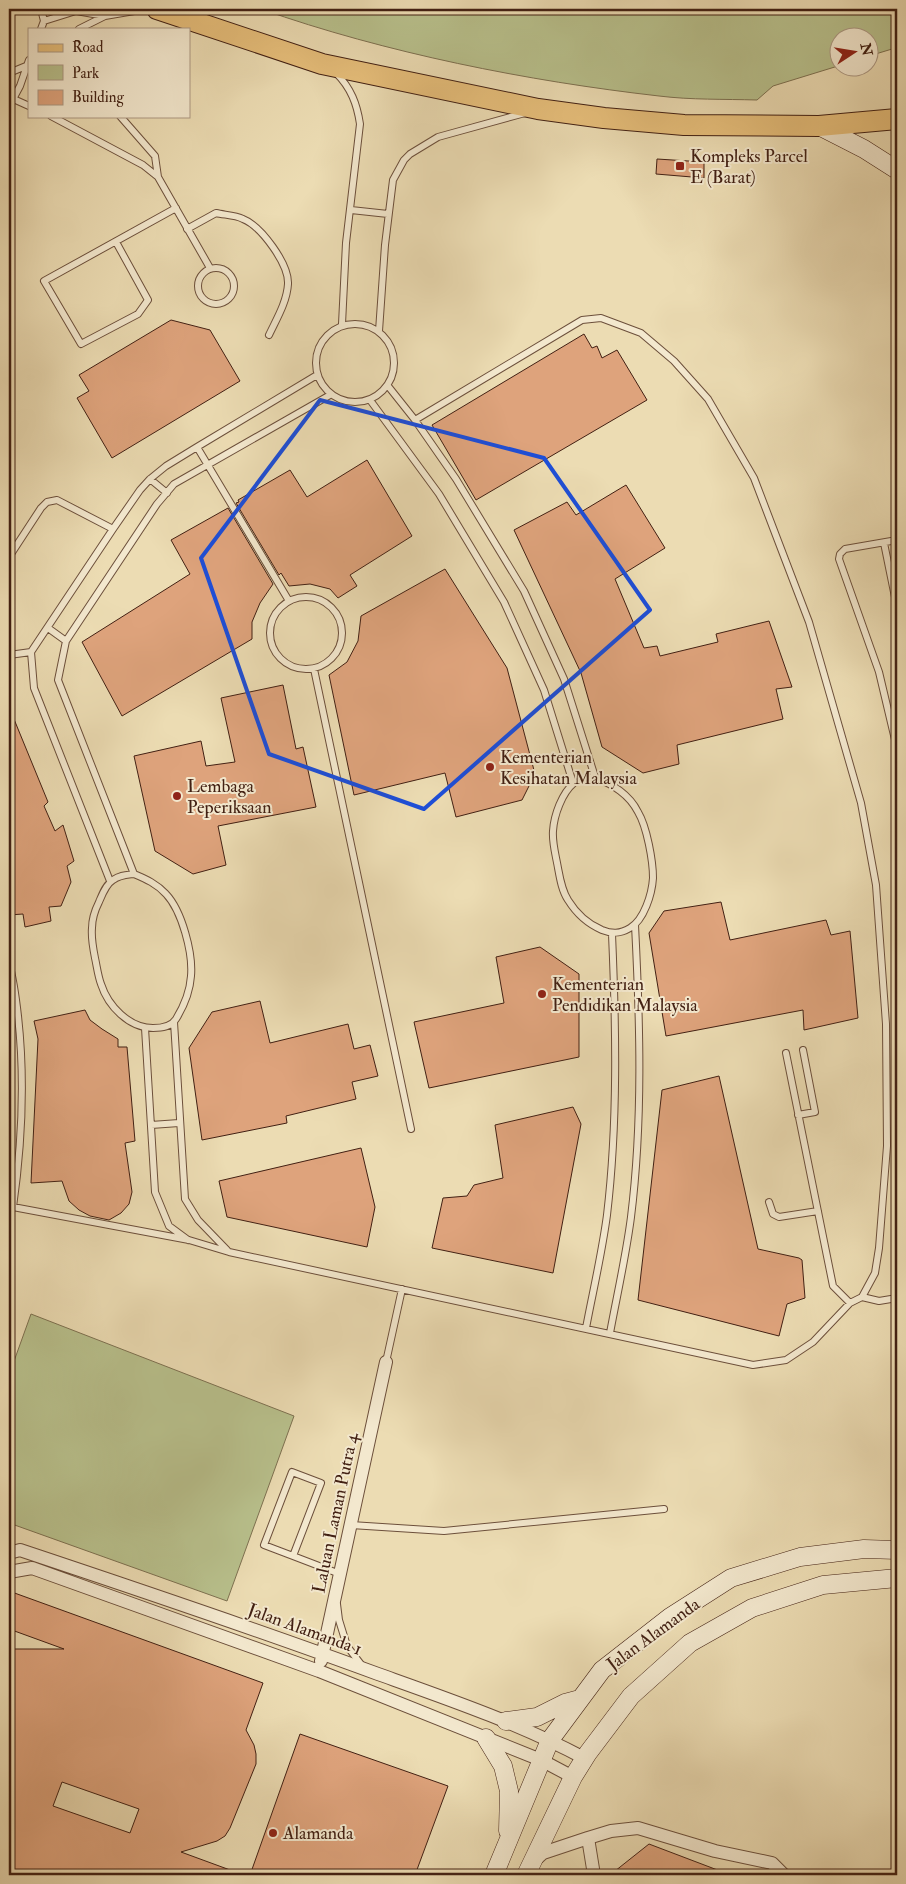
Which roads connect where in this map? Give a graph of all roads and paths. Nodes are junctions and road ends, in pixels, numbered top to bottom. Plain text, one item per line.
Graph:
1 (42, 9) edge
2 (146, 9) edge
3 (157, 9) edge
4 (105, 16) junction
5 (44, 21) junction
6 (41, 28) edge
7 (80, 28) edge
8 (28, 63) edge
9 (322, 64) junction
10 (9, 73) edge
11 (11, 98) edge
12 (28, 106) edge
13 (538, 109) junction
14 (55, 118) edge
15 (122, 118) edge
16 (897, 119) edge
17 (818, 126) junction
18 (897, 170) edge
19 (158, 177) junction
20 (176, 208) junction
21 (351, 210) junction
22 (388, 214) junction
23 (187, 228) junction
24 (116, 242) junction
25 (210, 268) junction
26 (342, 324) junction
27 (379, 331) junction
28 (268, 336) dead end
29 (316, 375) junction
30 (388, 386) junction
31 (330, 395) junction
32 (370, 400) junction
33 (414, 420) junction
34 (197, 447) junction
35 (208, 465) junction
36 (150, 480) junction
37 (167, 493) junction
38 (113, 529) junction
39 (897, 540) edge
40 (884, 543) junction
41 (9, 557) edge
42 (289, 601) junction
43 (897, 606) edge
44 (48, 628) junction
45 (66, 641) junction
46 (32, 652) junction
47 (9, 655) edge
48 (314, 669) junction
49 (897, 748) edge
50 (595, 777) junction
51 (573, 783) junction
52 (134, 874) junction
53 (110, 881) junction
54 (635, 925) junction
55 (612, 934) junction
56 (9, 963) edge
57 (174, 1022) junction
58 (145, 1028) junction
59 (803, 1050) dead end
60 (786, 1053) dead end
61 (798, 1115) junction
62 (179, 1123) junction
63 (151, 1124) junction
64 (411, 1128) dead end
65 (769, 1202) dead end
66 (818, 1211) junction
67 (189, 1240) junction
68 (229, 1252) junction
69 (402, 1289) junction
70 (862, 1297) junction
71 (897, 1298) edge
72 (850, 1303) junction
73 (586, 1328) junction
74 (610, 1333) junction
75 (386, 1362) joint
76 (664, 1509) dead end
77 (351, 1525) junction
78 (897, 1550) edge
79 (9, 1552) edge
80 (293, 1556) junction
81 (9, 1572) edge
82 (340, 1574) junction
83 (897, 1578) edge
84 (336, 1595) junction
85 (323, 1654) junction
86 (365, 1669) junction
87 (319, 1671) junction
88 (580, 1699) junction
89 (506, 1721) junction
90 (486, 1738) junction
91 (550, 1740) junction
92 (584, 1758) junction
93 (540, 1760) junction
94 (573, 1777) junction
95 (588, 1838) junction
96 (508, 1842) junction
97 (528, 1870) edge
98 (494, 1875) edge
99 (594, 1875) edge
100 (784, 1875) edge

1 - 5 lane
2 - 4 lane
3 - 9 main road
4 - 5 lane
4 - 7 lane
5 - 6 lane
8 - 10 lane
8 - 11 lane
9 - 13 main road
9 - 21 lane
11 - 12 lane
13 - 17 main road
13 - 22 lane
14 - 19 lane
15 - 19 lane
16 - 17 main road
17 - 18 street
19 - 20 lane
20 - 23 lane
20 - 24 lane
21 - 22 lane
21 - 26 lane
22 - 27 lane
23 - 25 lane
23 - 28 lane
24 - 24 lane
25 - 25 lane
26 - 27 lane
26 - 29 lane
27 - 30 lane
29 - 31 lane
29 - 34 lane
30 - 32 lane
30 - 33 lane
31 - 32 lane
31 - 35 lane
32 - 51 lane
33 - 50 lane
33 - 70 lane
34 - 35 lane
34 - 36 lane
35 - 37 lane
35 - 42 lane
36 - 37 lane
36 - 38 lane
37 - 45 lane
38 - 41 lane
38 - 44 lane
39 - 40 lane
40 - 43 lane
40 - 49 lane
42 - 48 lane
42 - 48 lane
44 - 45 lane
44 - 46 lane
45 - 52 lane
46 - 47 lane
46 - 53 lane
48 - 64 lane
50 - 51 lane
50 - 54 lane
51 - 55 lane
52 - 53 lane
52 - 57 lane
53 - 58 lane
54 - 55 lane
54 - 74 lane
55 - 73 lane
56 - 67 lane
57 - 58 lane
57 - 62 lane
58 - 63 lane
59 - 61 lane
60 - 61 lane
61 - 66 lane
62 - 63 lane
62 - 68 lane
63 - 67 lane
65 - 66 lane
66 - 72 lane
67 - 68 lane
68 - 69 lane
69 - 73 lane
69 - 75 lane
70 - 71 lane
70 - 72 lane
72 - 74 lane
73 - 74 lane
75 - 77 street, Laluan Laman Putra 4
76 - 77 lane
77 - 82 street, Laluan Laman Putra 4
78 - 88 street, Jalan Alamanda
79 - 85 street, Jalan Alamanda 1
80 - 80 lane
80 - 82 lane
81 - 87 street, Jalan Alamanda 1
82 - 84 street, Laluan Laman Putra 4
83 - 92 street, Jalan Alamanda
84 - 85 street, Laluan Laman Putra 4
84 - 86 lane
85 - 86 street, Jalan Alamanda 1
85 - 87 street, Laluan Laman Putra 4
86 - 89 street, Jalan Alamanda 1
87 - 90 street, Jalan Alamanda 1
88 - 89 street
88 - 91 street, Jalan Alamanda
89 - 91 street, Jalan Alamanda 1
90 - 93 street, Jalan Alamanda 1
90 - 96 street
91 - 92 street, Jalan Alamanda 1
91 - 93 street, Jalan Alamanda
92 - 94 street, Jalan Alamanda
93 - 94 street, Jalan Alamanda 1
93 - 96 street, Jalan Alamanda
94 - 97 street, Jalan Alamanda
95 - 97 street
95 - 99 street
95 - 100 street
96 - 98 street, Jalan Alamanda

